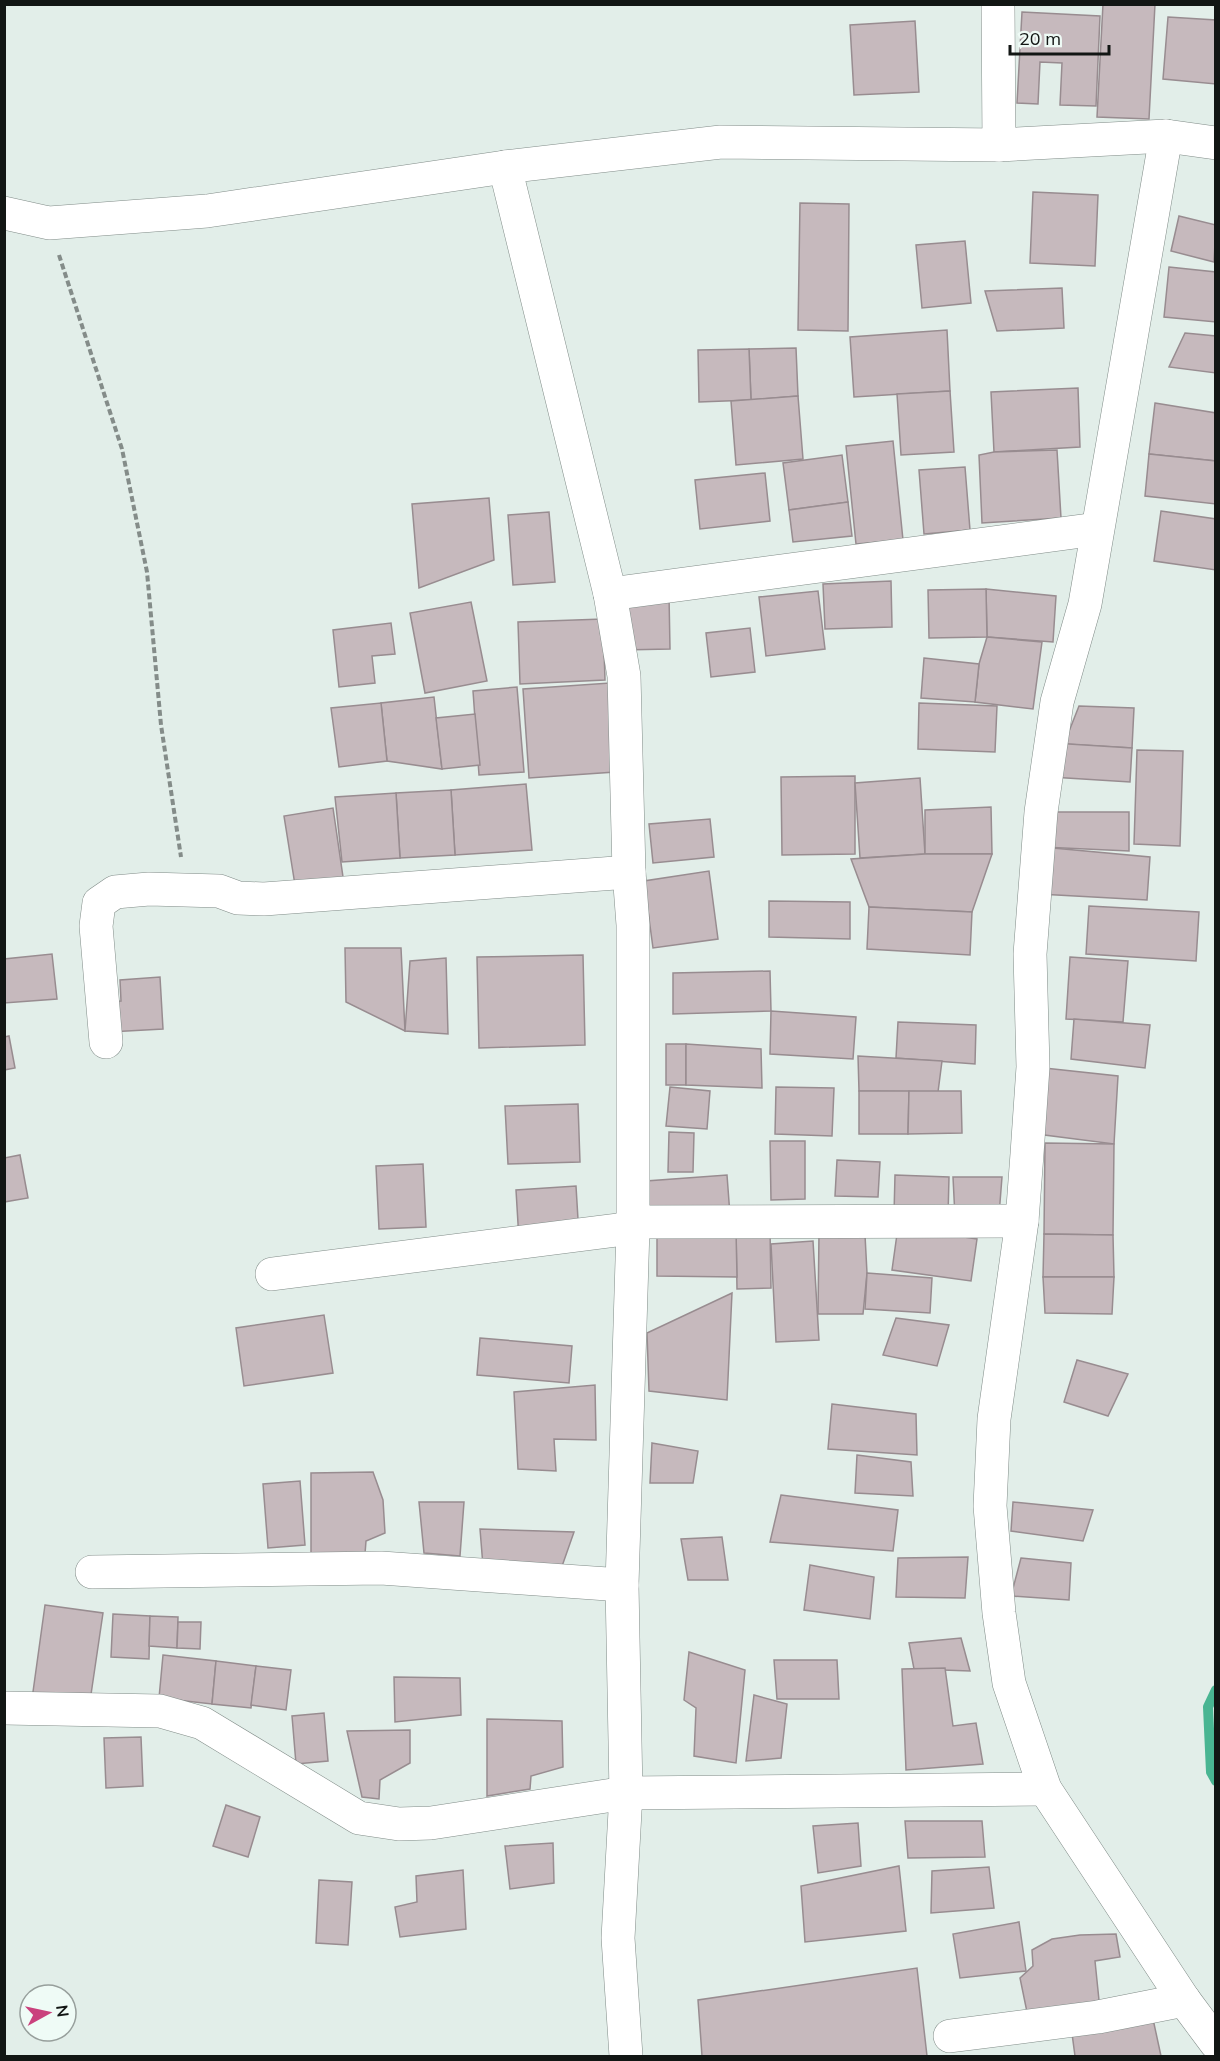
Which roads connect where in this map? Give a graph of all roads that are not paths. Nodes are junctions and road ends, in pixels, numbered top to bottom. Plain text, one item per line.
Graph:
1 (998, 4) edge
2 (1166, 136) junction
3 (1215, 143) edge
4 (999, 145) junction
5 (505, 167) junction
6 (4, 213) edge
7 (1097, 529) junction
8 (610, 594) junction
9 (629, 872) junction
10 (106, 1042) dead end
11 (1022, 1221) junction
12 (633, 1225) junction
13 (273, 1274) dead end
14 (92, 1572) dead end
15 (622, 1585) junction
16 (4, 1708) edge
17 (1045, 1789) junction
18 (626, 1793) junction
19 (1184, 2000) junction
20 (950, 2036) dead end
21 (1215, 2043) edge
22 (626, 2056) edge

1 - 4 street
2 - 3 street
2 - 4 street
2 - 7 street
4 - 5 street
5 - 6 street
5 - 8 street
7 - 8 street
7 - 11 street
8 - 9 street
9 - 10 street
9 - 12 street
11 - 12 street
11 - 17 street
12 - 13 street
12 - 15 street
14 - 15 street
15 - 18 street
16 - 18 street
17 - 18 street
17 - 19 street
18 - 22 street
19 - 20 street
19 - 21 street

